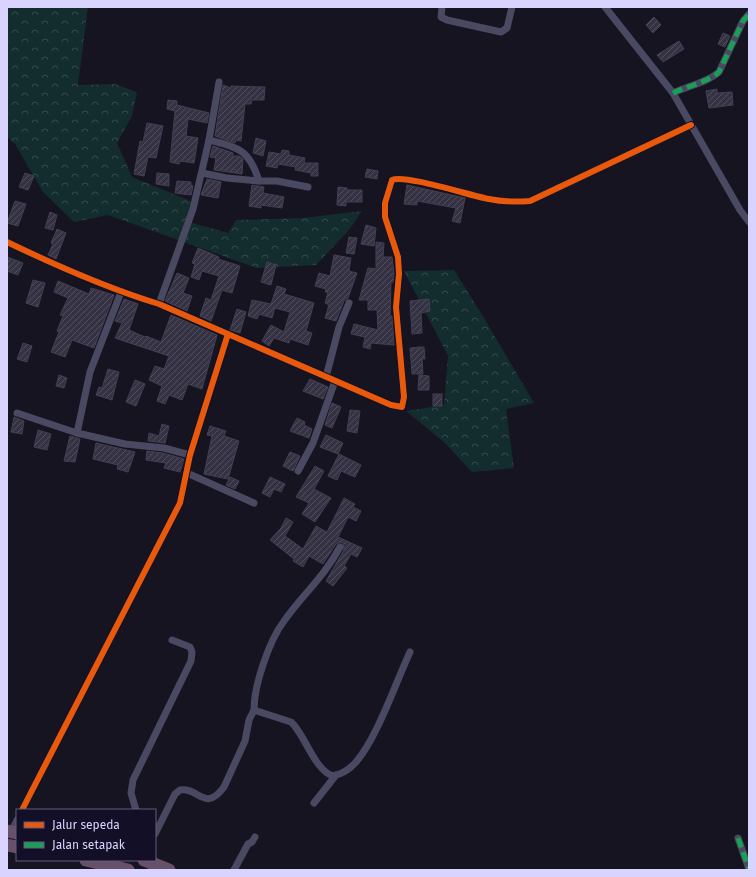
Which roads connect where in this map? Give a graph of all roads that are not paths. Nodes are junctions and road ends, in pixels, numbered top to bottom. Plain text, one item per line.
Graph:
1 (442, 7) edge
2 (512, 7) edge
3 (604, 7) edge
4 (749, 14) edge
5 (219, 82) dead end
6 (673, 93) junction
7 (691, 125) junction
8 (209, 140) junction
9 (202, 173) junction
10 (259, 181) junction
11 (308, 187) dead end
12 (749, 222) edge
13 (7, 242) edge
14 (121, 292) junction
15 (349, 303) dead end
16 (159, 304) junction
17 (228, 334) junction
18 (326, 377) junction
19 (335, 381) junction
20 (16, 413) dead end
21 (77, 433) junction
22 (190, 455) junction
23 (298, 471) dead end
24 (186, 473) junction
25 (254, 503) dead end
26 (340, 547) dead end
27 (172, 640) dead end
28 (410, 652) dead end
29 (254, 710) junction
30 (336, 775) junction
31 (314, 803) dead end
32 (23, 809) edge
33 (136, 809) edge
34 (16, 822) edge
35 (12, 832) edge
36 (156, 832) edge
37 (256, 836) dead end
38 (738, 838) dead end
39 (90, 861) edge
40 (146, 861) edge
41 (749, 869) edge
42 (128, 870) edge
43 (169, 870) edge
44 (234, 870) edge
45 (745, 870) edge

1 - 2 street
3 - 6 street
4 - 6 street
5 - 8 street
6 - 7 street
7 - 12 street
7 - 19 street
8 - 9 street
8 - 10 street
9 - 10 street
9 - 16 street
10 - 11 street
13 - 14 street
14 - 16 street
14 - 21 street
15 - 18 street
16 - 17 street
17 - 18 street
17 - 22 street
18 - 19 street
19 - 23 street
20 - 21 street
21 - 22 street
22 - 24 street
24 - 25 street
24 - 32 street
26 - 29 street
27 - 33 street
28 - 30 street
29 - 30 street
29 - 36 street
30 - 31 street
34 - 35 street
37 - 44 street
38 - 41 street
39 - 42 highway
40 - 43 highway
41 - 45 street

